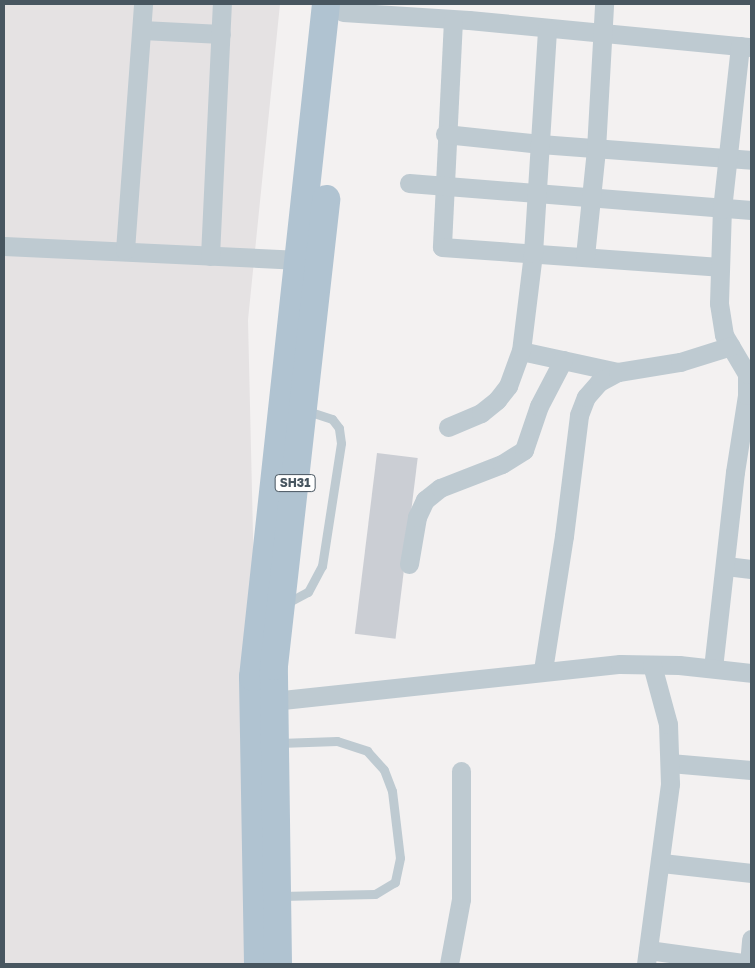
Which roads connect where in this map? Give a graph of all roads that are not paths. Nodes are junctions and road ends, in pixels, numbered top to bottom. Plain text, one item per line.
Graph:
1 (143, 4) edge
2 (222, 4) edge
3 (604, 4) edge
4 (338, 7) edge
5 (464, 14) edge
6 (546, 28) junction
7 (142, 30) junction
8 (603, 32) junction
9 (221, 34) junction
10 (746, 47) edge
11 (445, 134) junction
12 (540, 144) junction
13 (596, 149) junction
14 (727, 157) junction
15 (751, 160) edge
16 (409, 183) dead end
17 (445, 185) junction
18 (537, 194) junction
19 (591, 198) junction
20 (722, 209) junction
21 (751, 210) edge
22 (4, 246) edge
23 (126, 250) junction
24 (533, 252) junction
25 (210, 256) junction
26 (585, 256) junction
27 (300, 260) junction
28 (719, 266) junction
29 (731, 346) junction
30 (521, 351) junction
31 (562, 360) junction
32 (618, 372) junction
33 (749, 374) edge
34 (304, 410) junction
35 (448, 427) dead end
36 (743, 472) edge
37 (409, 564) dead end
38 (726, 566) junction
39 (751, 569) edge
40 (280, 606) junction
41 (652, 665) junction
42 (713, 668) junction
43 (542, 670) junction
44 (751, 672) edge
45 (273, 701) junction
46 (274, 743) junction
47 (670, 763) junction
48 (751, 770) edge
49 (461, 771) dead end
50 (662, 863) junction
51 (751, 873) edge
52 (277, 896) junction
53 (751, 939) edge
54 (647, 957) edge
55 (258, 964) edge
56 (278, 964) edge
57 (448, 964) edge
58 (750, 964) edge

1 - 7 street
2 - 9 street
3 - 8 street
4 - 5 street
4 - 27 main road
4 - 34 main road, SH31
5 - 6 street
5 - 11 street
6 - 8 street
6 - 12 street
7 - 9 street
7 - 23 street
8 - 10 street
8 - 13 street
9 - 25 street
10 - 14 street
11 - 12 street
11 - 17 street
12 - 13 street
12 - 18 street
13 - 14 street
13 - 19 street
14 - 15 street
14 - 20 street
16 - 17 street
17 - 18 street
17 - 24 street
18 - 19 street
18 - 24 street
19 - 20 street
19 - 26 street
20 - 21 street
20 - 28 street
22 - 23 street
23 - 25 street
24 - 26 street
24 - 30 street
25 - 27 street
26 - 28 street
27 - 55 main road
28 - 29 street
29 - 32 street
29 - 33 street
30 - 31 street
30 - 35 street
31 - 32 street
31 - 37 street
32 - 43 street
33 - 36 street
34 - 40 main road, SH31
34 - 40 lane
36 - 38 street
38 - 39 street
38 - 42 street
40 - 45 main road, SH31
41 - 42 street
41 - 43 street
41 - 47 street
42 - 44 street
43 - 45 street
45 - 46 main road, SH31
46 - 52 main road, SH31
46 - 52 lane
47 - 48 street
47 - 50 street
49 - 57 street
50 - 51 street
50 - 54 street
52 - 56 main road, SH31
53 - 58 street
54 - 58 street

